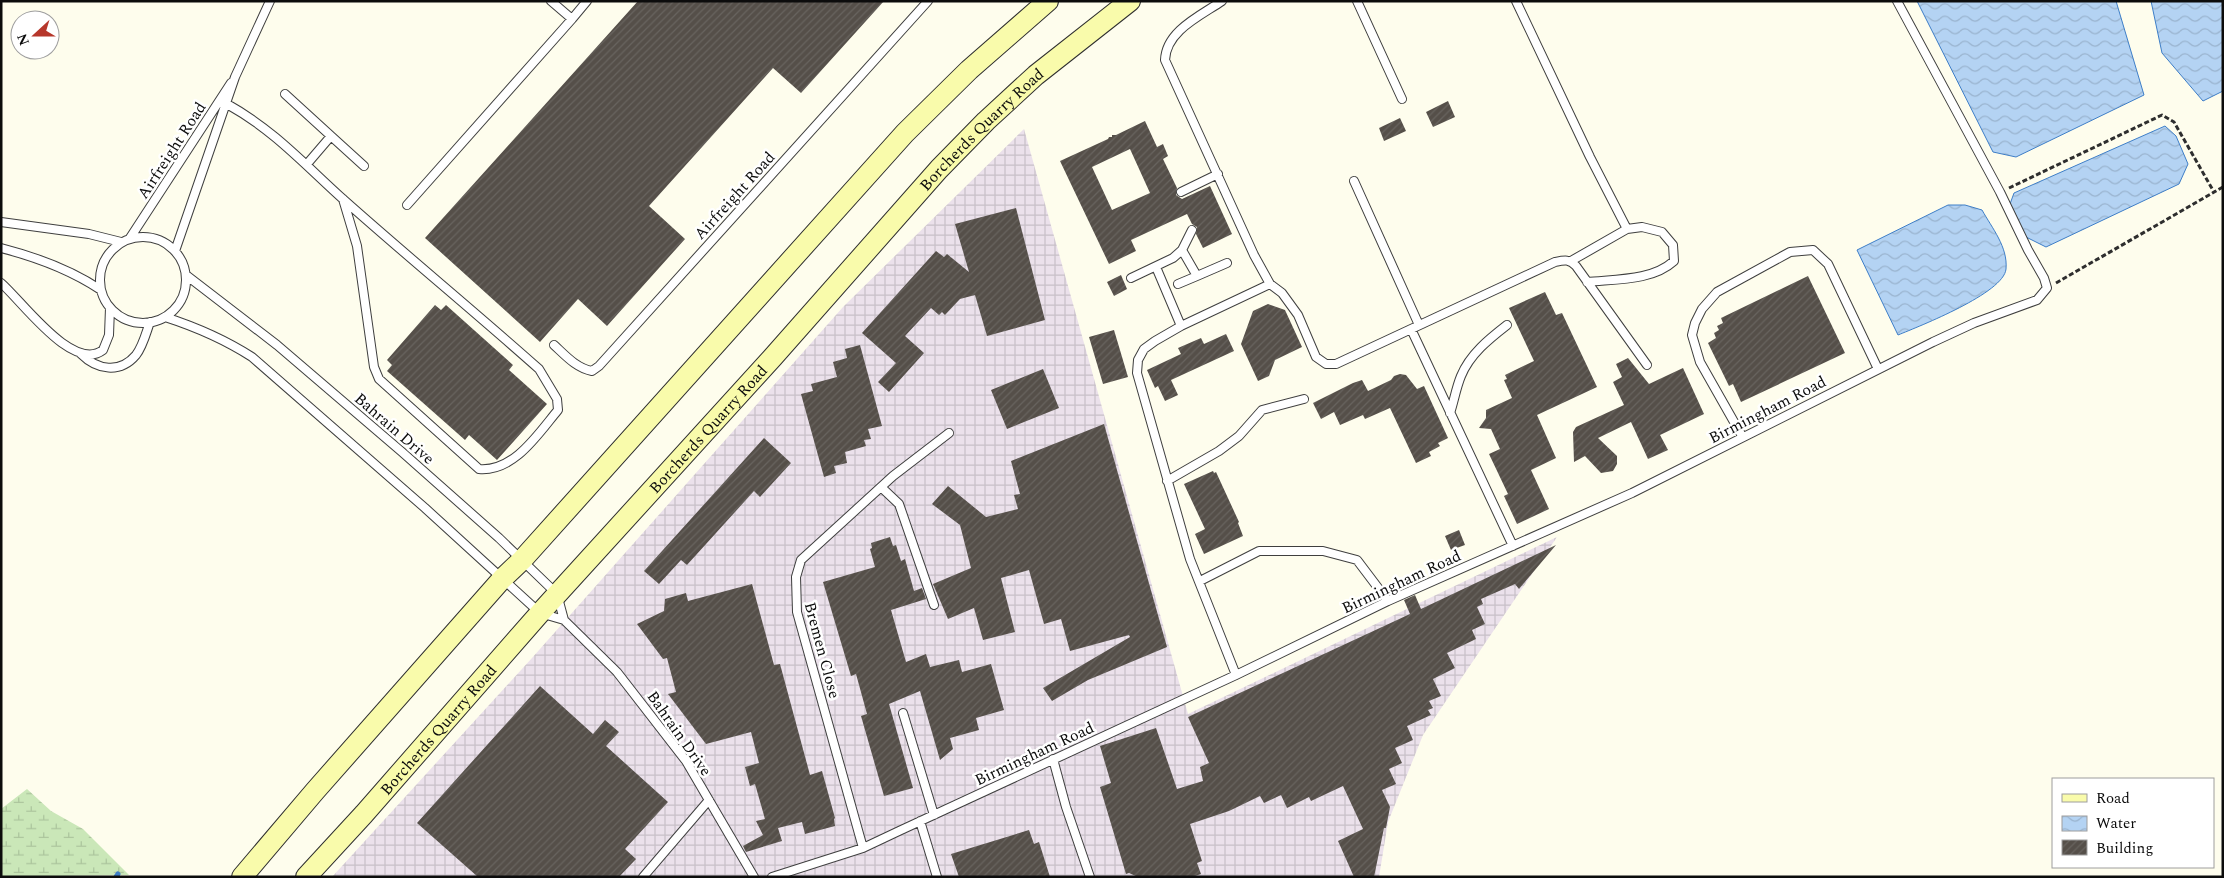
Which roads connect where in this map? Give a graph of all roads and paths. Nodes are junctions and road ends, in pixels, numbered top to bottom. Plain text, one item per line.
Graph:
1 (270, 1) edge
2 (551, 1) edge
3 (587, 1) edge
4 (928, 1) edge
5 (1048, 1) edge
6 (1130, 1) edge
7 (1222, 1) edge
8 (1357, 1) edge
9 (1516, 1) edge
10 (1897, 1) edge
11 (572, 19) junction
12 (235, 77) junction
13 (285, 94) dead end
14 (1402, 98) dead end
15 (227, 104) junction
16 (331, 136) junction
17 (307, 164) junction
18 (364, 166) dead end
19 (1218, 174) junction
20 (1354, 181) dead end
21 (2223, 187) edge
22 (1181, 192) dead end
23 (2000, 192) junction
24 (2214, 192) junction
25 (343, 199) junction
26 (407, 205) dead end
27 (1, 222) edge
28 (1627, 229) junction
29 (1192, 230) dead end
30 (130, 238) junction
31 (121, 242) junction
32 (1, 248) edge
33 (1182, 250) junction
34 (175, 251) junction
35 (1570, 261) junction
36 (1227, 263) dead end
37 (1156, 267) junction
38 (186, 275) junction
39 (1197, 276) junction
40 (1131, 278) dead end
41 (1, 282) edge
42 (1587, 282) junction
43 (1178, 284) dead end
44 (1270, 284) junction
45 (2047, 288) junction
46 (101, 290) junction
47 (110, 308) junction
48 (165, 317) junction
49 (150, 322) junction
50 (1507, 324) dead end
51 (1419, 325) junction
52 (1181, 326) junction
53 (1411, 329) junction
54 (554, 345) dead end
55 (82, 354) junction
56 (1647, 365) dead end
57 (1878, 369) junction
58 (1304, 399) dead end
59 (1450, 413) junction
60 (949, 433) dead end
61 (1742, 436) junction
62 (1167, 480) junction
63 (881, 487) junction
64 (1512, 546) junction
65 (522, 560) junction
66 (502, 579) junction
67 (1200, 581) junction
68 (557, 594) junction
69 (1388, 601) junction
70 (934, 605) dead end
71 (540, 613) junction
72 (564, 620) junction
73 (1236, 675) junction
74 (903, 713) dead end
75 (1053, 759) junction
76 (709, 800) junction
77 (934, 815) junction
78 (920, 821) junction
79 (863, 848) junction
80 (242, 877) edge
81 (306, 877) edge
82 (643, 877) edge
83 (754, 877) edge
84 (772, 877) edge
85 (937, 877) edge
86 (1090, 877) edge

1 - 12 lane, Airfreight Road
2 - 11 lane
3 - 11 lane
4 - 54 lane, Airfreight Road
5 - 65 main road
6 - 68 main road, Borcherds Quarry Road
7 - 19 lane
8 - 14 lane
9 - 28 lane
10 - 23 lane
11 - 26 lane
12 - 15 lane, Airfreight Road
12 - 30 lane, Airfreight Road
13 - 16 lane
15 - 17 lane
15 - 34 lane, Airfreight Road
16 - 17 lane
16 - 18 lane
17 - 25 lane
19 - 22 lane
19 - 44 lane
20 - 51 lane
21 - 24 path
23 - 24 path
23 - 45 lane
24 - 45 path
25 - 25 lane
27 - 31 lane
28 - 35 lane
28 - 42 lane
29 - 33 lane
30 - 31 lane
30 - 34 lane
31 - 46 lane
32 - 46 lane
33 - 37 lane
33 - 39 lane
34 - 38 lane
35 - 42 lane
35 - 51 lane
36 - 39 lane
37 - 40 lane
37 - 52 lane
38 - 48 lane
38 - 65 lane, Bahrain Drive
39 - 43 lane
41 - 55 lane
42 - 56 lane
44 - 52 lane
44 - 53 lane
45 - 57 lane, Birmingham Road
46 - 47 lane
47 - 49 lane
47 - 55 lane
48 - 49 lane
48 - 66 lane, Bahrain Drive
49 - 55 lane
50 - 59 lane
51 - 53 lane
52 - 62 lane
53 - 59 lane
57 - 61 lane, Birmingham Road
57 - 61 lane
58 - 62 lane
59 - 64 lane
60 - 63 lane, Bremen Close
61 - 64 lane, Birmingham Road
62 - 67 lane
63 - 70 lane
63 - 79 lane, Bremen Close
64 - 69 lane, Birmingham Road
65 - 66 main road
65 - 68 lane, Bahrain Drive
66 - 71 lane, Bahrain Drive
66 - 80 main road
67 - 69 lane
67 - 73 lane
68 - 71 main road, Borcherds Quarry Road
68 - 72 lane
69 - 73 lane, Birmingham Road
71 - 72 lane, Bahrain Drive
71 - 81 main road, Borcherds Quarry Road
72 - 76 lane, Bahrain Drive
73 - 75 lane, Birmingham Road
74 - 77 lane
75 - 77 lane, Birmingham Road
75 - 86 lane
76 - 82 lane
76 - 83 lane, Bahrain Drive
77 - 78 lane, Birmingham Road
78 - 79 lane, Birmingham Road
78 - 85 lane
79 - 84 lane, Birmingham Road

